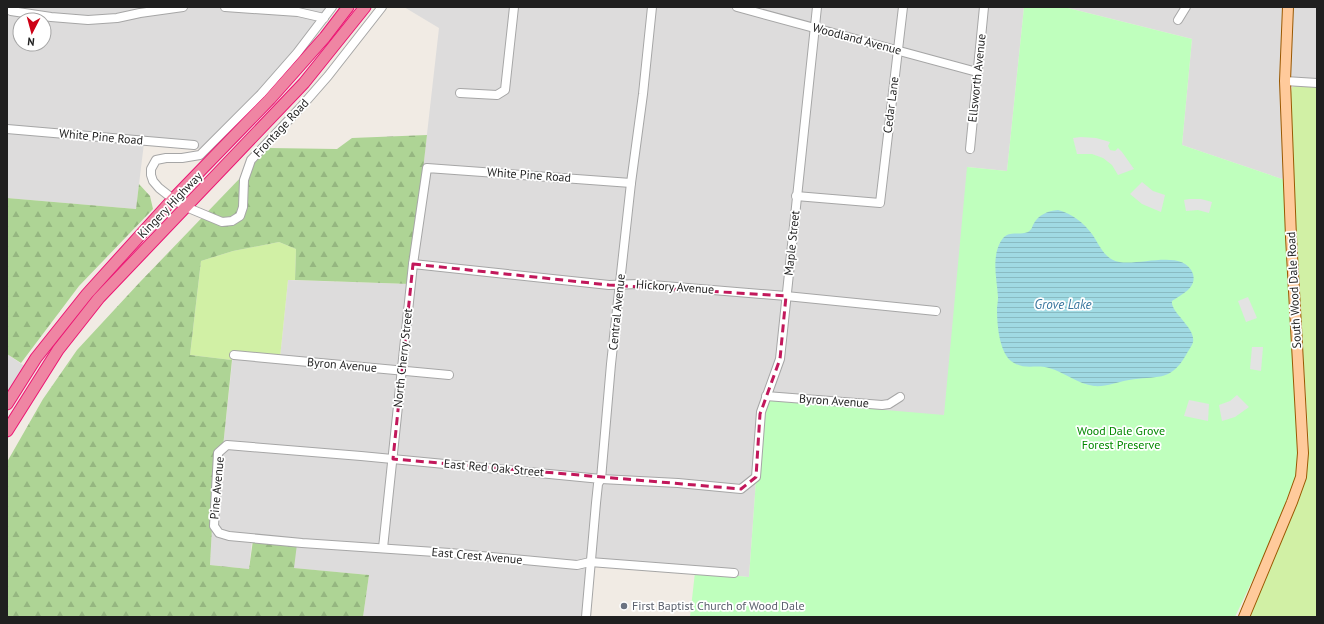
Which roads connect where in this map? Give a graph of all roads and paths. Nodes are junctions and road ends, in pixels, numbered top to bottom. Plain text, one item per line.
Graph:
1 (183, 7) edge
2 (225, 7) edge
3 (332, 7) edge
4 (348, 7) edge
5 (365, 7) edge
6 (382, 7) edge
7 (514, 7) edge
8 (652, 7) edge
9 (737, 7) edge
10 (817, 7) edge
11 (903, 7) edge
12 (984, 7) edge
13 (1186, 7) edge
14 (1288, 7) edge
15 (138, 10) edge
16 (10, 11) dead end
17 (324, 18) junction
18 (1178, 20) dead end
19 (815, 27) junction
20 (897, 50) junction
21 (978, 72) junction
22 (1285, 81) junction
23 (1317, 83) edge
24 (460, 93) dead end
25 (7, 129) edge
26 (194, 145) dead end
27 (970, 149) dead end
28 (427, 168) joint
29 (631, 183) junction
30 (796, 196) junction
31 (173, 199) junction
32 (186, 207) junction
33 (413, 264) junction
34 (620, 284) junction
35 (786, 296) junction
36 (936, 311) dead end
37 (234, 355) dead end
38 (402, 370) junction
39 (449, 375) dead end
40 (766, 396) junction
41 (900, 397) dead end
42 (7, 404) edge
43 (7, 431) edge
44 (227, 445) joint
45 (393, 459) junction
46 (756, 477) joint
47 (601, 479) junction
48 (219, 533) joint
49 (382, 548) junction
50 (590, 562) junction
51 (1266, 566) junction
52 (734, 573) dead end
53 (586, 617) edge
54 (1240, 617) edge
55 (1244, 617) edge

1 - 15 street
2 - 17 street
3 - 17 street, Frontage Road
4 - 31 highway, Kingery Highway
5 - 32 highway, Kingery Highway
6 - 32 street, Frontage Road
7 - 24 street
8 - 29 street, Central Avenue
9 - 19 street, Woodland Avenue
10 - 19 street, Maple Street
11 - 20 street, Cedar Lane
12 - 21 street, Ellsworth Avenue
13 - 18 street
14 - 22 main road, South Wood Dale Road
15 - 16 street
17 - 31 street, Frontage Road
19 - 20 street, Woodland Avenue
19 - 30 street, Maple Street
20 - 21 street, Woodland Avenue
20 - 30 street, Cedar Lane
21 - 27 street, Ellsworth Avenue
22 - 23 street
22 - 51 main road, South Wood Dale Road
25 - 26 street, White Pine Road
28 - 29 street, White Pine Road
28 - 33 street, North Cherry Street
29 - 34 street, Central Avenue
30 - 35 street, Maple Street
31 - 32 street, Frontage Road
31 - 42 highway, Kingery Highway
32 - 43 highway, Kingery Highway
33 - 34 street, Hickory Avenue
33 - 38 street, North Cherry Street
34 - 35 street, Hickory Avenue
34 - 47 street, Central Avenue
35 - 36 street, Hickory Avenue
35 - 40 street, Maple Street
37 - 38 street, Byron Avenue
38 - 39 street, Byron Avenue
38 - 45 street, North Cherry Street
40 - 41 street, Byron Avenue
40 - 46 street, Maple Street
44 - 45 street, East Red Oak Street
44 - 48 street, Pine Avenue
45 - 47 street, East Red Oak Street
45 - 49 street, North Cherry Street
46 - 47 street, East Red Oak Street
47 - 50 street, Central Avenue
48 - 49 street, East Crest Avenue
49 - 50 street, East Crest Avenue
50 - 52 street, East Crest Avenue
50 - 53 street, Central Avenue
51 - 54 main road, South Wood Dale Road
51 - 55 main road, South Wood Dale Road

